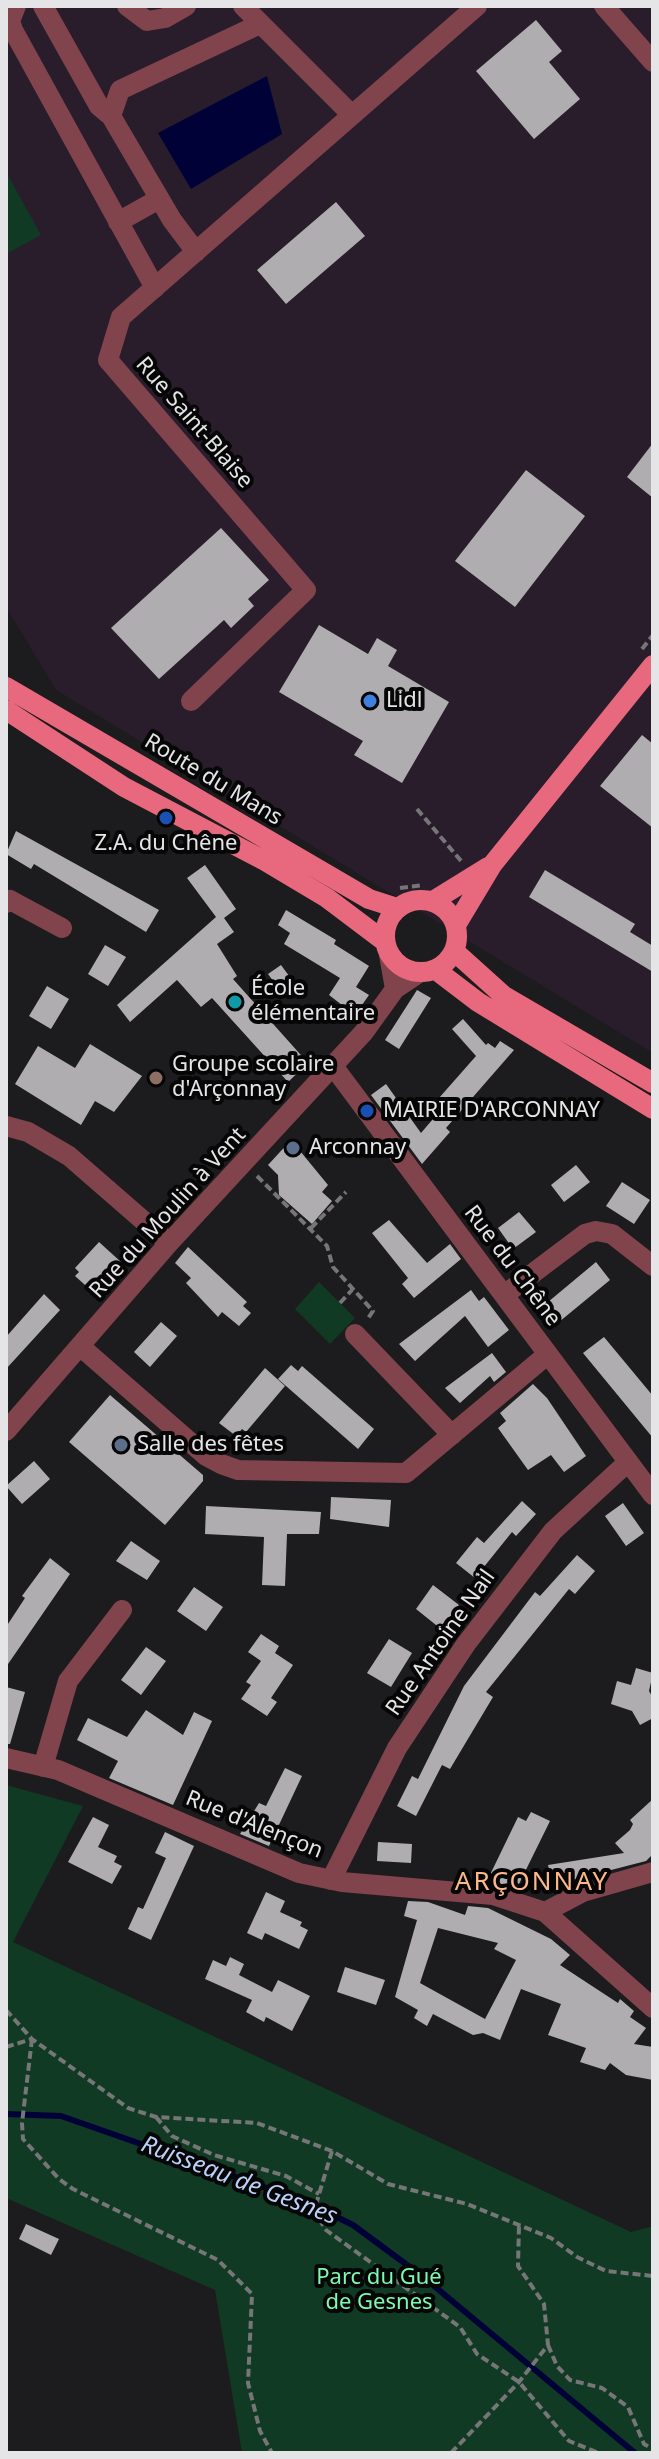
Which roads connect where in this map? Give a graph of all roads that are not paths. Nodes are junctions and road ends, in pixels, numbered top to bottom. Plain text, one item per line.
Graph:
1 (16, 6) edge
2 (43, 6) edge
3 (127, 6) edge
4 (186, 6) edge
5 (243, 6) edge
6 (477, 6) edge
7 (604, 6) edge
8 (260, 24) junction
9 (653, 62) edge
10 (352, 115) junction
11 (111, 116) junction
12 (159, 199) junction
13 (118, 222) junction
14 (196, 252) junction
15 (155, 288) junction
16 (653, 665) edge
17 (6, 687) edge
18 (191, 701) dead end
19 (6, 710) edge
20 (492, 865) junction
21 (433, 893) junction
22 (6, 903) edge
23 (397, 908) junction
24 (456, 925) junction
25 (62, 928) dead end
26 (387, 948) junction
27 (454, 951) junction
28 (428, 972) junction
29 (395, 989) junction
30 (333, 1066) junction
31 (653, 1083) edge
32 (653, 1109) edge
33 (6, 1126) edge
34 (169, 1243) junction
35 (653, 1266) edge
36 (504, 1295) junction
37 (355, 1334) road end
38 (81, 1347) junction
39 (548, 1354) junction
40 (6, 1431) edge
41 (452, 1435) junction
42 (628, 1462) junction
43 (653, 1495) edge
44 (122, 1610) dead end
45 (6, 1758) edge
46 (43, 1767) junction
47 (653, 1872) edge
48 (331, 1880) junction
49 (545, 1912) junction
50 (653, 2008) edge

1 - 13 street
2 - 11 street
3 - 4 street
5 - 8 street
6 - 10 street, Rue Saint-Blaise
7 - 9 street
8 - 10 street
8 - 11 street
10 - 14 street, Rue Saint-Blaise
11 - 12 street
12 - 13 street
12 - 14 street
13 - 15 street
14 - 15 street, Rue Saint-Blaise
15 - 18 street, Rue Saint-Blaise
16 - 20 main road
17 - 23 main road, Route du Mans
19 - 26 main road, Route du Mans
20 - 21 main road
20 - 24 main road
21 - 23 main road
21 - 24 main road
22 - 25 street
23 - 26 main road
24 - 27 main road
26 - 28 main road
26 - 29 street
27 - 28 main road
27 - 31 main road
28 - 29 street, Rue du Moulin à Vent
28 - 32 main road
29 - 30 street, Rue du Moulin à Vent
30 - 34 street, Rue du Moulin à Vent
30 - 36 street, Rue du Chêne
33 - 34 street
34 - 38 street, Rue du Moulin à Vent
35 - 36 street
36 - 39 street, Rue du Chêne
37 - 41 street
38 - 40 street, Rue du Moulin à Vent
38 - 41 street
39 - 41 street
39 - 42 street, Rue du Chêne
42 - 43 street, Rue du Chêne
42 - 48 street, Rue Antoine Nail
44 - 46 street
45 - 46 street, Rue d'Alençon
46 - 48 street, Rue d'Alençon
47 - 49 street
48 - 49 street, Rue d'Alençon
49 - 50 street

